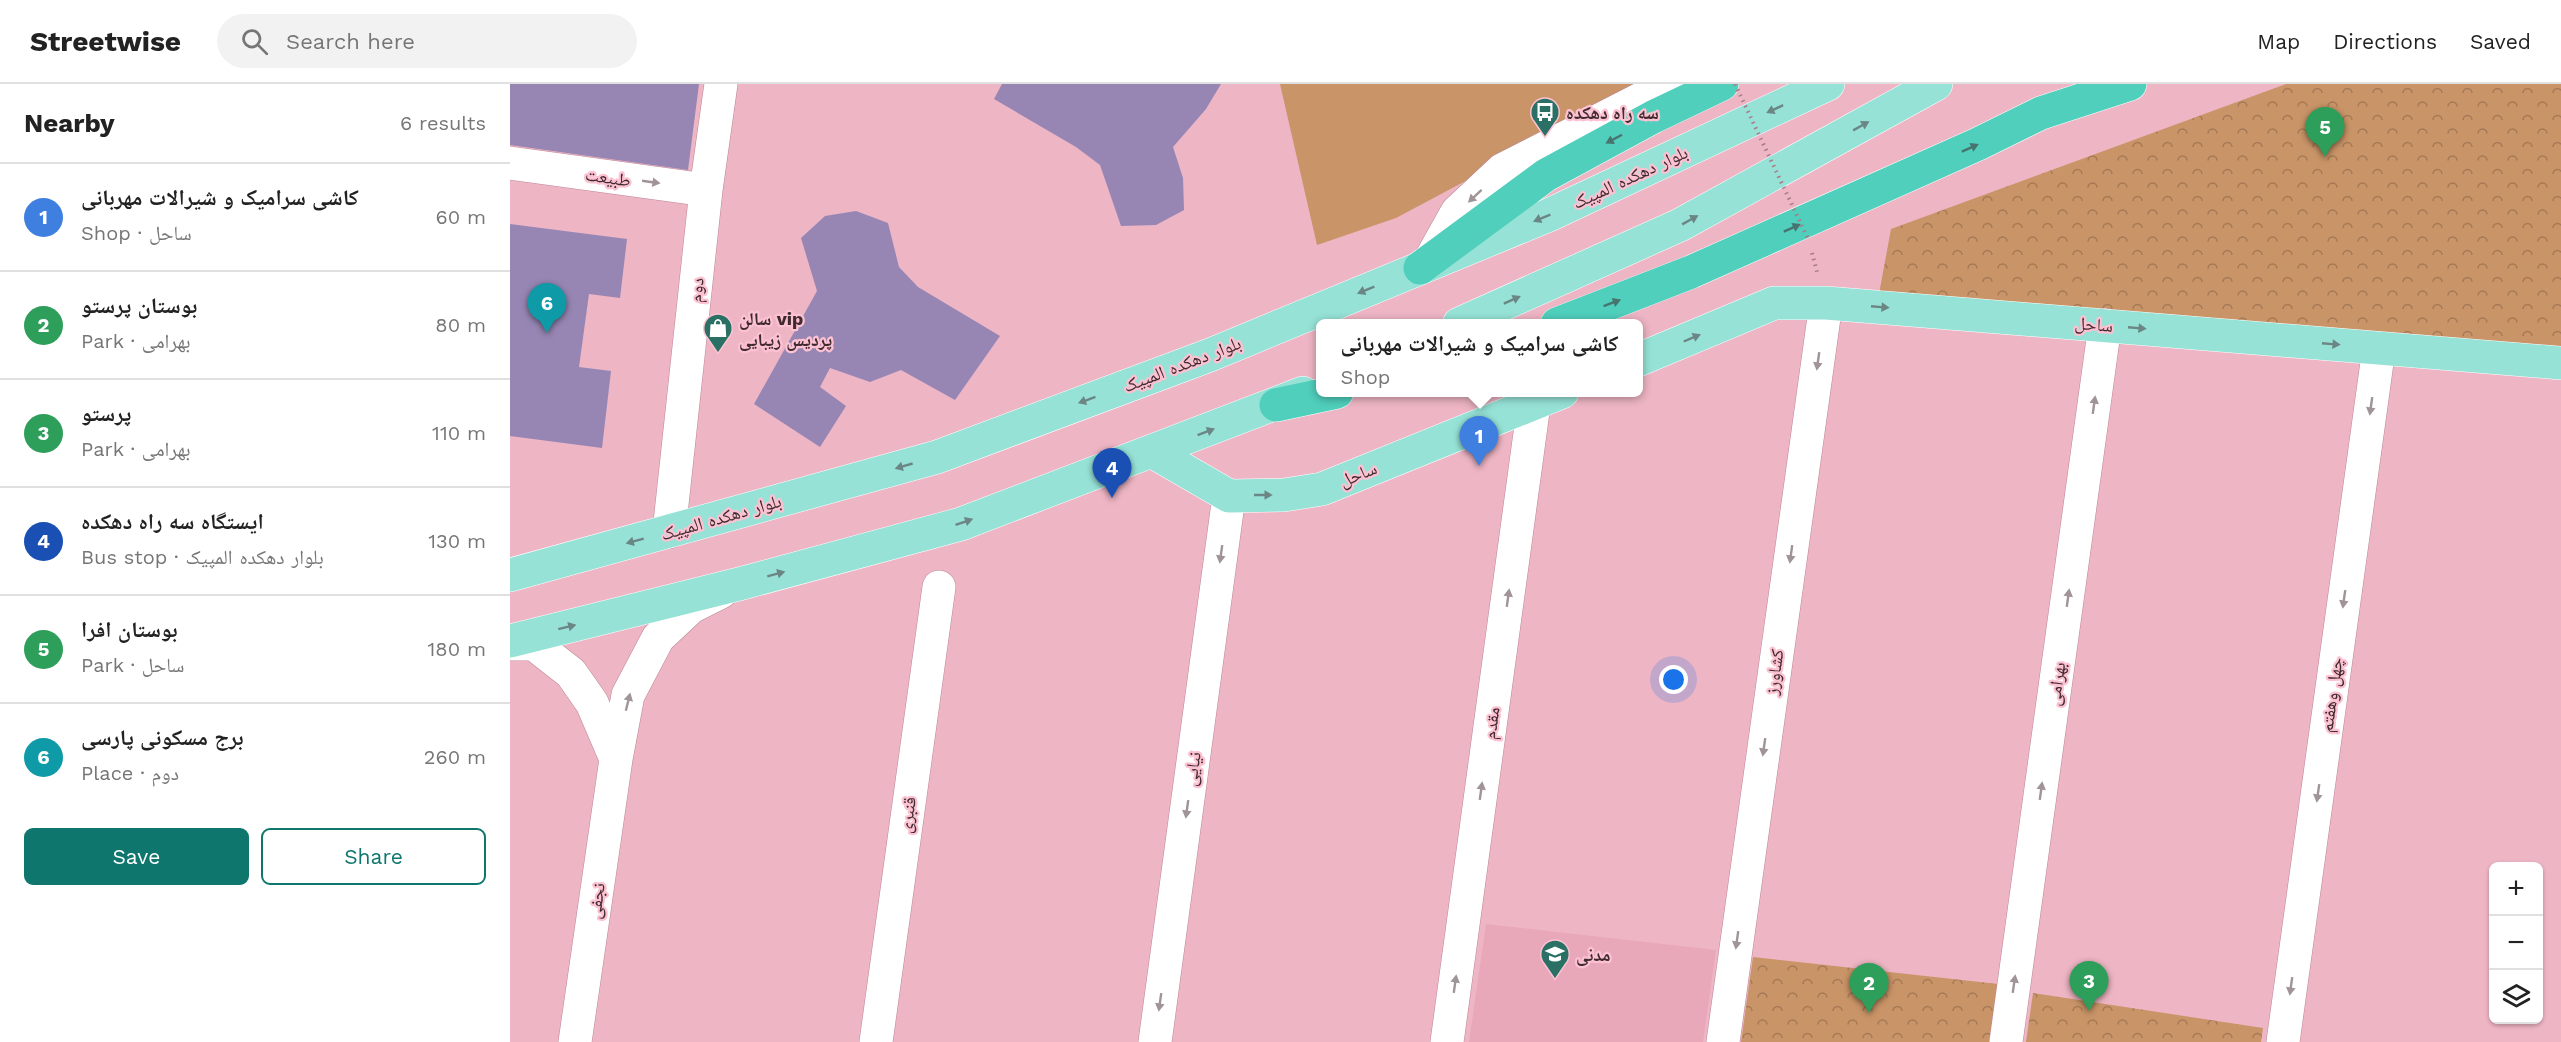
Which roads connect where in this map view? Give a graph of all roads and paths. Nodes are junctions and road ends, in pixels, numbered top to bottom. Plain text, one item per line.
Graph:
1 (721, 84) edge
2 (1670, 84) edge
3 (1722, 84) edge
4 (1735, 84) edge
5 (1828, 84) edge
6 (1936, 84) edge
7 (2130, 84) edge
8 (510, 164) edge
9 (706, 190) junction
10 (1809, 241) dead end
11 (1424, 265) junction
12 (1826, 303) junction
13 (1470, 319) edge
14 (1570, 319) edge
15 (2105, 325) junction
16 (2379, 348) junction
17 (1643, 358) edge
18 (2561, 363) edge
19 (1316, 387) edge
20 (1317, 397) edge
21 (1548, 398) edge
22 (1276, 405) junction
23 (1153, 452) junction
24 (1229, 496) junction
25 (669, 532) junction
26 (510, 575) edge
27 (739, 584) junction
28 (939, 587) dead end
29 (510, 642) edge
30 (616, 759) junction
31 (575, 1042) edge
32 (876, 1042) edge
33 (1155, 1042) edge
34 (1447, 1042) edge
35 (1723, 1042) edge
36 (2006, 1042) edge
37 (2283, 1042) edge

1 - 9 street, دوم
2 -> 11 street
3 -> 11 highway
4 - 10 path, bridge
5 -> 11 main road, بلوار دهکده المپیک
13 -> 6 main road
14 -> 7 highway
8 -> 9 street, طبیعت
9 - 25 street, دوم
11 -> 25 main road, بلوار دهکده المپیک
12 -> 15 main road, ساحل
17 -> 12 main road, ساحل
12 -> 35 street, کشاورز
15 -> 16 main road, ساحل
36 -> 15 street, بهرامی
16 - 18 main road, ساحل
16 -> 37 street, چهل وهفتم
19 - 22 main road
20 - 22 highway
24 -> 21 main road, ساحل
34 -> 21 street, مقدم
23 -> 22 main road
23 - 24 main road
27 -> 23 main road
24 -> 33 street, نیایی
25 -> 26 main road, بلوار دهکده المپیک
29 -> 27 main road
30 -> 27 street, نجفی
28 - 32 street, قنبری
29 - 30 street
30 - 31 street, نجفی

